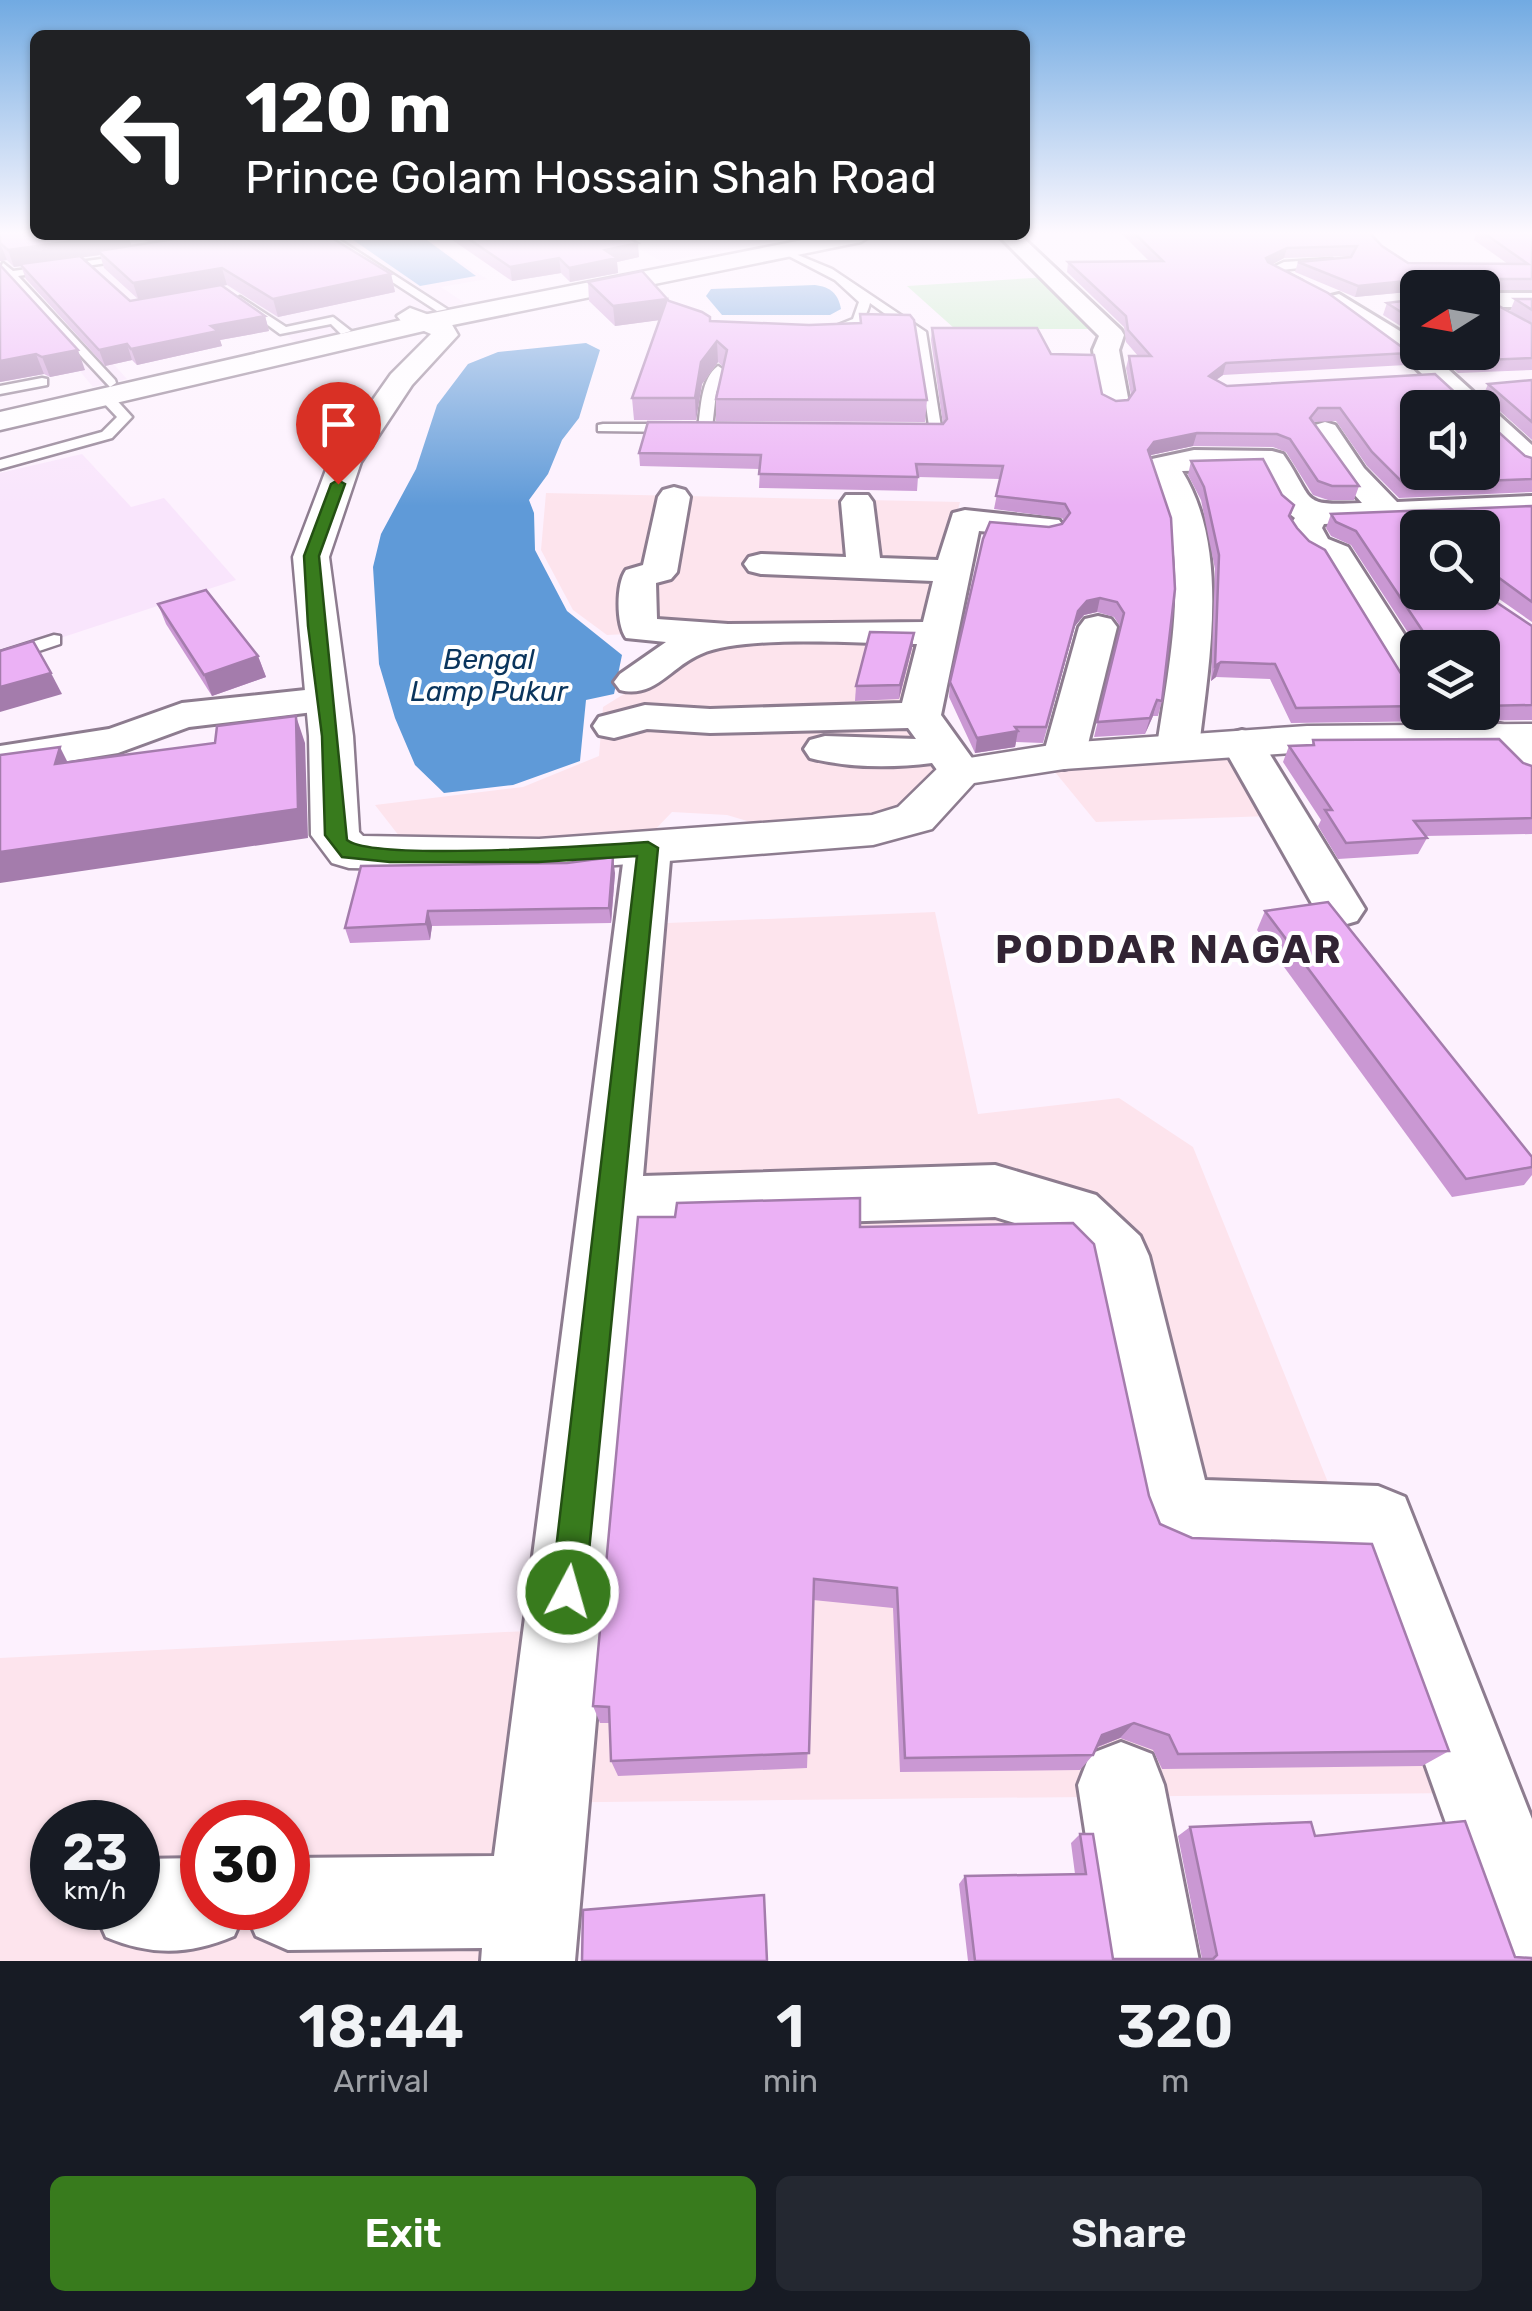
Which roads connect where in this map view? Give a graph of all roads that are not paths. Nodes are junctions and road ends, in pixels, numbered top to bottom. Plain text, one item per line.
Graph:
1 (52, 323) edge
2 (273, 323) edge
3 (320, 323) edge
4 (336, 323) edge
5 (389, 323) edge
6 (398, 323) edge
7 (435, 323) edge
8 (862, 323) edge
9 (904, 323) edge
10 (1100, 323) edge
11 (1361, 323) edge
12 (888, 328) edge
13 (346, 330) junction
14 (915, 330) junction
15 (819, 337) edge
16 (1378, 355) edge
17 (1400, 359) edge
18 (1400, 363) edge
19 (718, 370) edge
20 (1420, 370) edge
21 (42, 382) edge
22 (0, 390) edge
23 (108, 390) junction
24 (1467, 390) edge
25 (1114, 403) edge
26 (0, 407) edge
27 (0, 421) edge
28 (603, 428) dead end
29 (705, 428) junction
30 (724, 428) edge
31 (1500, 428) edge
32 (898, 430) edge
33 (1325, 431) edge
34 (1526, 449) edge
35 (0, 465) edge
36 (674, 496) dead end
37 (857, 502) edge
38 (1532, 506) edge
39 (1390, 514) junction
40 (1312, 515) junction
41 (1046, 528) edge
42 (761, 564) dead end
43 (864, 568) junction
44 (953, 571) junction
45 (1098, 627) dead end
46 (739, 633) junction
47 (938, 633) junction
48 (54, 640) dead end
49 (0, 658) edge
50 (1400, 659) edge
51 (634, 682) dead end
52 (324, 700) junction
53 (614, 726) dead end
54 (1482, 731) edge
55 (1242, 743) junction
56 (942, 745) junction
57 (1178, 747) junction
58 (825, 749) dead end
59 (1064, 756) junction
60 (0, 759) edge
61 (1532, 767) edge
62 (648, 848) junction
63 (1340, 909) edge
64 (610, 1203) junction
65 (1121, 1785) dead end
66 (310, 1906) edge
67 (531, 1931) edge
68 (1532, 1937) edge
69 (1152, 1961) edge

1 - 23 lane
2 - 3 lane
4 - 13 lane
5 - 13 main road
6 - 23 main road
7 - 52 main road
8 - 15 lane
9 - 14 lane
10 - 25 street
11 - 17 street
12 - 14 lane
13 - 23 main road
14 - 32 lane
16 - 18 street
19 - 29 lane
20 - 24 street
21 - 22 lane
23 - 26 main road
23 - 27 main road
23 - 35 lane
28 - 29 lane
29 - 30 lane
31 - 34 street
33 - 39 street
36 - 46 street
37 - 43 street
38 - 39 street
39 - 40 street
40 - 50 street
40 - 57 street
41 - 44 street
42 - 43 street
43 - 44 street
44 - 47 street
45 - 59 street
46 - 47 street
46 - 51 street
47 - 56 street
48 - 49 lane
52 - 60 street
52 - 62 main road
53 - 56 street
54 - 55 main road
54 - 61 street
55 - 57 main road
55 - 63 street
56 - 58 street
56 - 59 main road
56 - 62 main road
57 - 59 main road
62 - 64 street
64 - 67 street
64 - 68 street
65 - 69 street
66 - 67 street

